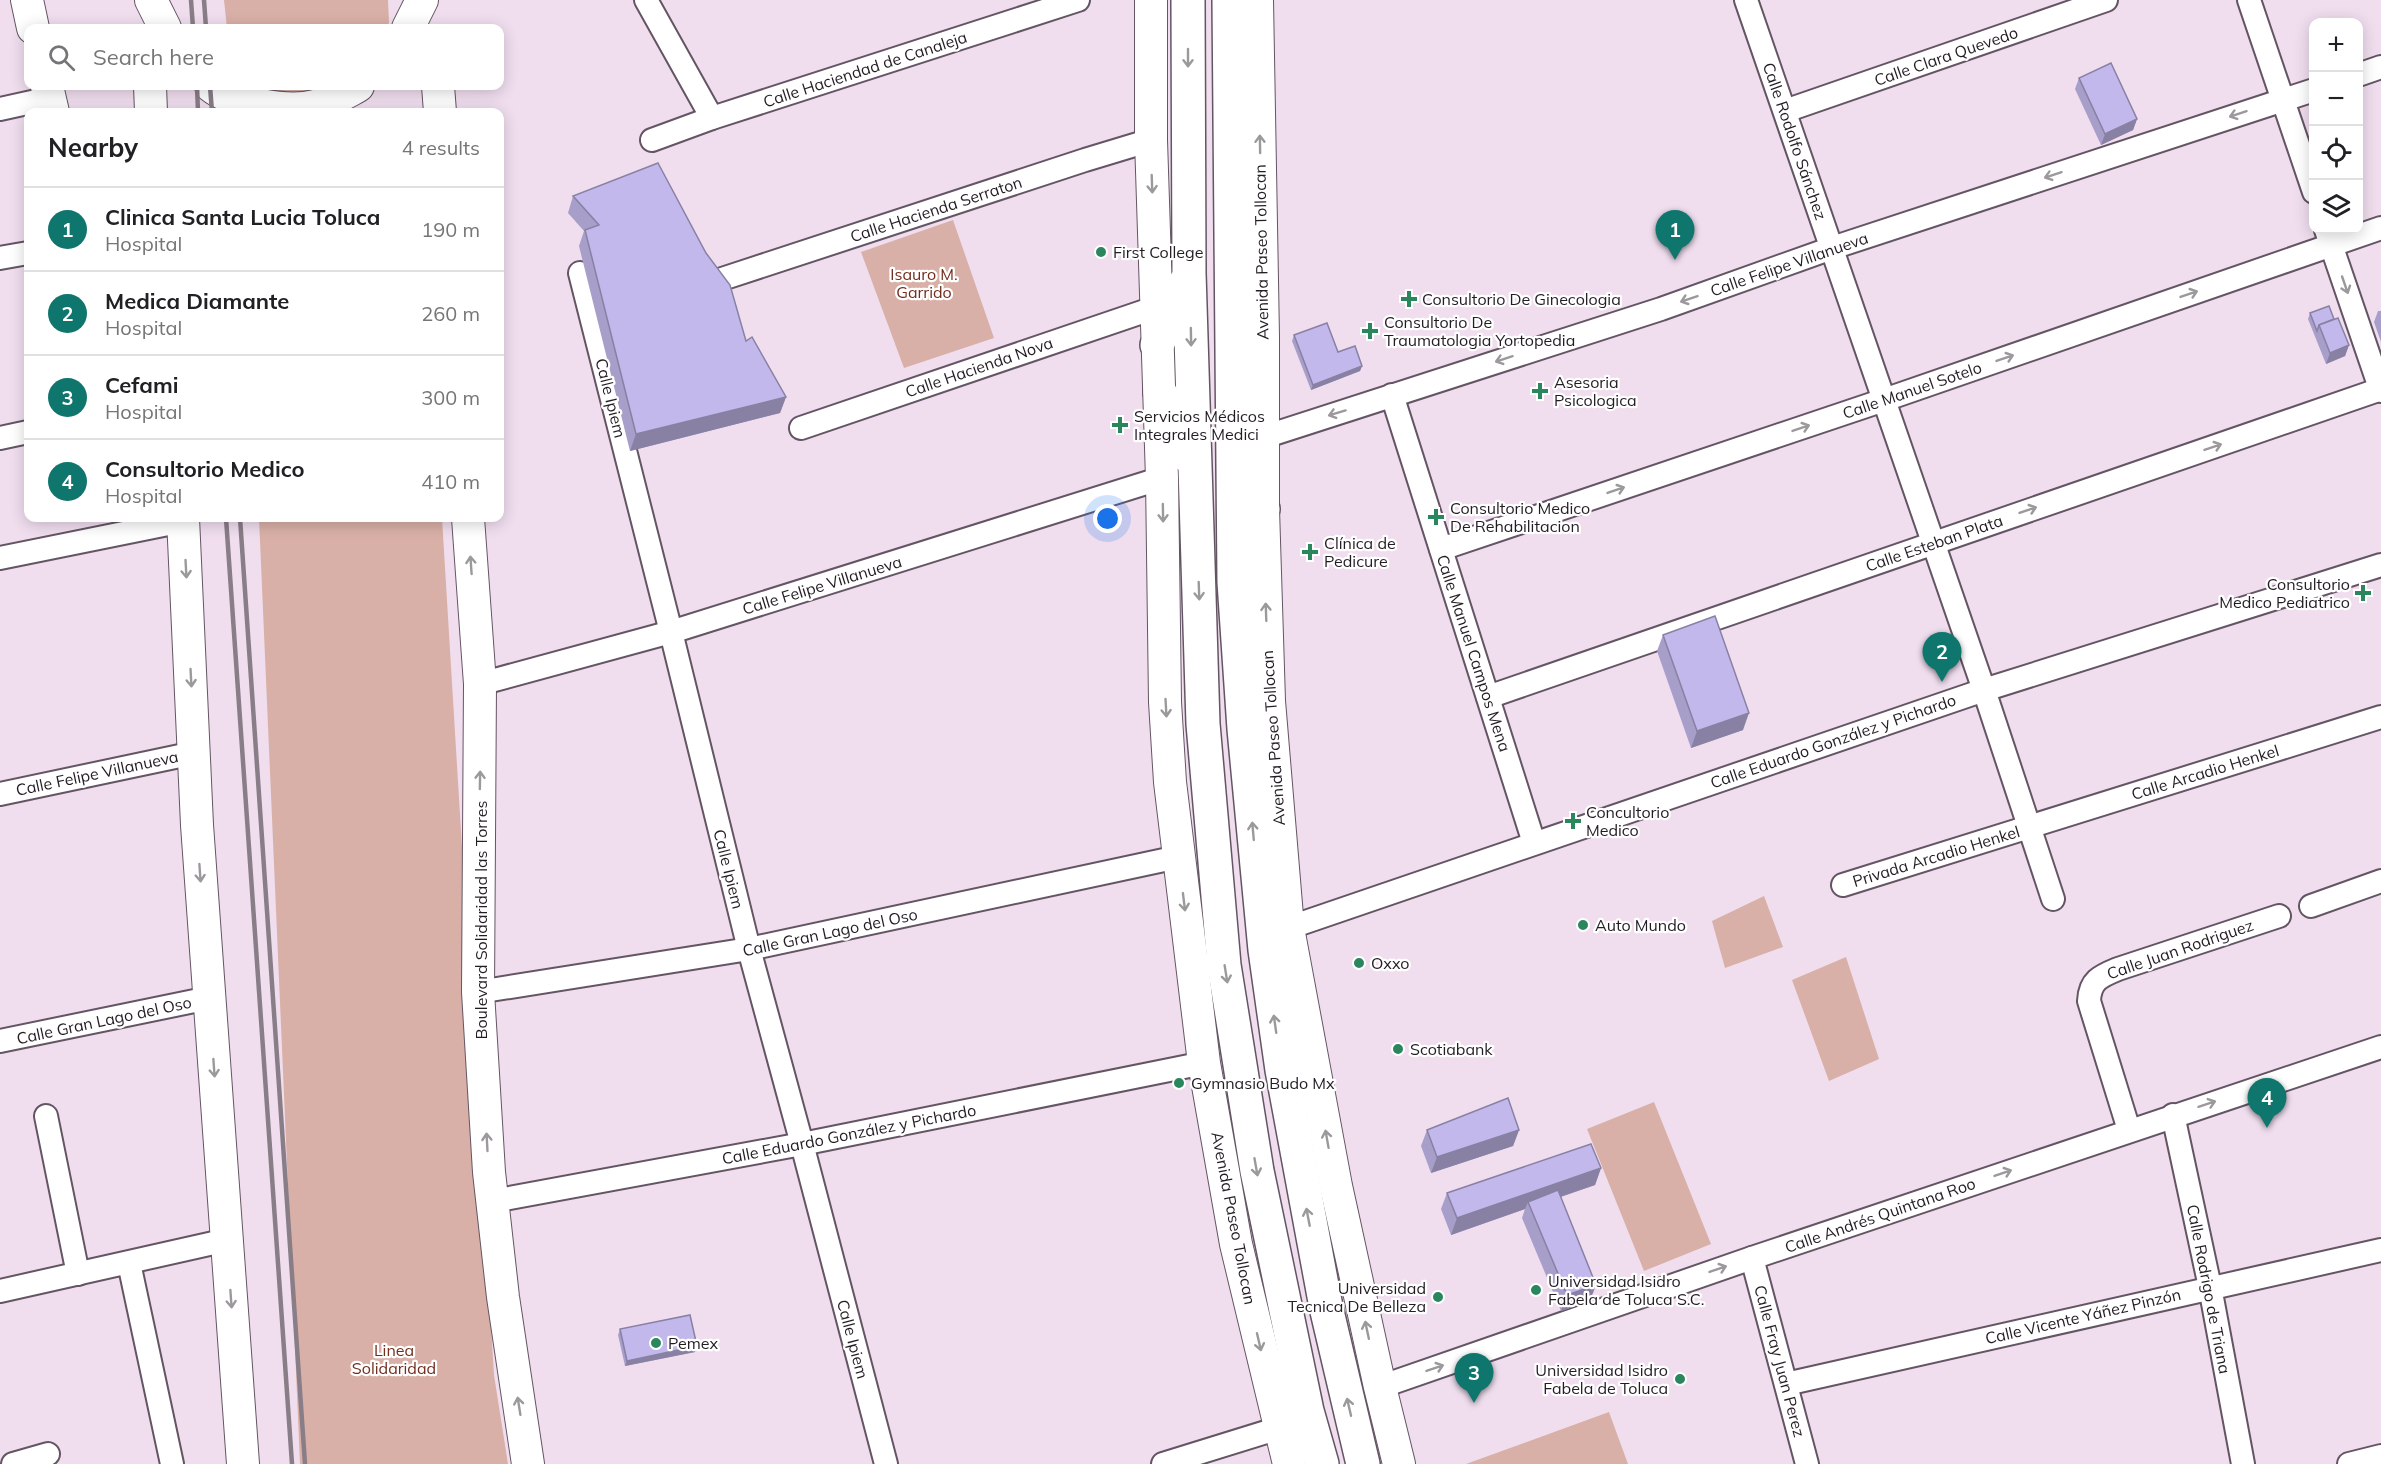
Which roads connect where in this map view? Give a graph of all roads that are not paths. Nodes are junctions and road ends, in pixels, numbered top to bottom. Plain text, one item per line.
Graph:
1 (27, 0) edge
2 (144, 0) edge
3 (151, 0) edge
4 (422, 0) edge
5 (433, 0) edge
6 (646, 0) edge
7 (1078, 0) edge
8 (1151, 0) edge
9 (1188, 0) edge
10 (1229, 0) edge
11 (1257, 0) edge
12 (1746, 0) edge
13 (2106, 0) edge
14 (2248, 0) edge
15 (32, 24) edge
16 (146, 24) edge
17 (163, 24) edge
18 (410, 24) edge
19 (435, 24) edge
20 (2381, 67) edge
21 (2363, 73) edge
22 (150, 90) edge
23 (216, 90) edge
24 (350, 90) edge
25 (438, 90) edge
26 (2309, 91) edge
27 (50, 98) edge
28 (2283, 100) junction
29 (151, 108) edge
30 (440, 108) edge
31 (0, 109) edge
32 (1785, 111) junction
33 (712, 118) junction
34 (652, 140) dead end
35 (1151, 140) junction
36 (2309, 180) edge
37 (2381, 228) edge
38 (2329, 237) edge
39 (1832, 248) junction
40 (24, 254) edge
41 (0, 258) edge
42 (580, 273) dead end
43 (1189, 273) junction
44 (722, 279) edge
45 (1157, 307) junction
46 (1231, 309) junction
47 (1157, 345) junction
48 (1262, 381) junction
49 (2381, 390) edge
50 (1160, 392) junction
51 (1392, 395) junction
52 (1884, 400) junction
53 (801, 428) dead end
54 (24, 433) edge
55 (1264, 437) junction
56 (0, 438) edge
57 (1194, 470) junction
58 (1162, 478) junction
59 (1263, 509) junction
60 (169, 522) edge
61 (183, 522) edge
62 (468, 522) edge
63 (1933, 543) junction
64 (1441, 549) junction
65 (0, 558) edge
66 (2381, 565) edge
67 (1234, 582) junction
68 (671, 632) junction
69 (480, 684) junction
70 (1984, 690) junction
71 (1488, 697) junction
72 (2381, 717) edge
73 (194, 753) junction
74 (0, 794) edge
75 (2030, 826) junction
76 (1534, 843) junction
77 (1178, 858) junction
78 (2381, 881) edge
79 (1843, 885) dead end
80 (2053, 899) dead end
81 (2311, 906) dead end
82 (2279, 916) dead end
83 (1288, 928) junction
84 (748, 949) junction
85 (478, 992) junction
86 (209, 998) junction
87 (0, 1041) edge
88 (2381, 1047) edge
89 (1204, 1063) junction
90 (2174, 1115) junction
91 (46, 1116) dead end
92 (2130, 1130) junction
93 (802, 1144) junction
94 (493, 1201) junction
95 (227, 1240) junction
96 (2381, 1250) edge
97 (1752, 1258) junction
98 (129, 1263) junction
99 (78, 1274) junction
100 (2211, 1287) junction
101 (0, 1291) edge
102 (1786, 1384) junction
103 (1380, 1387) junction
104 (1279, 1428) junction
105 (48, 1454) dead end
106 (2381, 1456) edge
107 (13, 1464) edge
108 (172, 1464) edge
109 (243, 1464) edge
110 (528, 1464) edge
111 (886, 1464) edge
112 (1163, 1464) edge
113 (1288, 1464) edge
114 (1322, 1464) edge
115 (1363, 1464) edge
116 (1399, 1464) edge
117 (1807, 1464) edge
118 (2243, 1464) edge
119 (2349, 1464) edge

1 - 15 main road
2 - 16 main road
3 - 17 main road
4 - 18 main road
5 - 19 main road
6 - 33 street
7 - 33 street, Calle Haciendad de Canaleja
8 - 35 main road, Avenida Paseo Tollocan
9 -> 43 highway, Avenida Paseo Tollocan
10 - 46 highway, Avenida Paseo Tollocan
48 -> 11 main road, Avenida Paseo Tollocan
12 - 32 street, Calle Rodolfo Sánchez
13 - 32 street, Calle Clara Quevedo
14 - 28 street
20 - 21 street
22 - 29 main road
23 - 24 main road
25 - 30 main road
26 - 28 street, Calle Felipe Villanueva
27 - 31 street
28 - 36 street
28 -> 39 street, Calle Felipe Villanueva
32 - 39 street, Calle Rodolfo Sánchez
33 - 34 street, Calle Haciendad de Canaleja
35 - 44 street, Calle Hacienda Serraton
35 -> 45 main road, Avenida Paseo Tollocan
37 - 38 street, Calle Manuel Sotelo
38 -> 49 street
52 -> 38 street, Calle Manuel Sotelo
39 -> 51 street, Calle Felipe Villanueva
39 - 52 street, Calle Rodolfo Sánchez
40 - 41 street
42 - 68 street, Calle Ipiem
43 - 47 highway
43 -> 57 highway, Avenida Paseo Tollocan
45 - 47 main road, Avenida Paseo Tollocan
45 - 53 street, Calle Hacienda Nova
46 - 48 highway
46 - 67 highway, Avenida Paseo Tollocan
47 - 50 main road, Avenida Paseo Tollocan
48 - 55 main road, Avenida Paseo Tollocan
63 -> 49 street, Calle Esteban Plata
50 - 57 highway
50 - 58 main road, Avenida Paseo Tollocan
51 -> 55 street, Calle Felipe Villanueva
51 - 64 street, Calle Manuel Campos Mena
52 - 63 street, Calle Rodolfo Sánchez
64 -> 52 street, Calle Manuel Sotelo
54 - 56 street
55 - 59 main road, Avenida Paseo Tollocan
57 -> 114 highway, Avenida Paseo Tollocan
58 - 68 street, Calle Felipe Villanueva
58 -> 77 main road, Avenida Paseo Tollocan
59 - 67 highway
83 -> 59 main road, Avenida Paseo Tollocan
60 - 65 street
61 -> 73 main road
69 -> 62 main road, Boulevard Solidaridad las Torres
63 - 70 street, Calle Rodolfo Sánchez
63 - 71 street, Calle Esteban Plata
64 - 71 street, Calle Manuel Campos Mena
66 - 70 street, Calle Eduardo González y Pichardo
115 -> 67 highway, Avenida Paseo Tollocan
68 - 69 street, Calle Felipe Villanueva
68 - 84 street, Calle Ipiem
85 -> 69 main road, Boulevard Solidaridad las Torres
70 - 75 street, Calle Rodolfo Sánchez
70 - 76 street, Calle Eduardo González y Pichardo
71 - 76 street, Calle Manuel Campos Mena
72 - 75 street, Calle Arcadio Henkel
73 - 74 street, Calle Felipe Villanueva
73 -> 86 main road
75 - 79 street, Privada Arcadio Henkel
75 - 80 street, Calle Rodolfo Sánchez
76 - 83 street, Calle Eduardo González y Pichardo
77 - 84 street, Calle Gran Lago del Oso
77 -> 89 main road, Avenida Paseo Tollocan
78 - 81 street
82 - 92 street, Calle Juan Rodriguez
103 -> 83 main road, Avenida Paseo Tollocan
84 - 85 street, Calle Gran Lago del Oso
84 - 93 street, Calle Ipiem
94 -> 85 main road, Boulevard Solidaridad las Torres
86 - 87 street, Calle Gran Lago del Oso
86 -> 95 main road
90 -> 88 street, Calle Andrés Quintana Roo
89 - 93 street, Calle Eduardo González y Pichardo
89 -> 104 main road, Avenida Paseo Tollocan
90 - 92 street, Calle Andrés Quintana Roo
90 - 100 street, Calle Rodrigo de Triana
91 - 99 street
97 -> 92 street, Calle Andrés Quintana Roo
93 - 94 street, Calle Eduardo González y Pichardo
93 - 111 street, Calle Ipiem
110 -> 94 main road, Boulevard Solidaridad las Torres
95 - 98 street
95 -> 109 main road
96 - 100 street, Calle Vicente Yáñez Pinzón
97 - 102 street, Calle Fray Juan Perez
103 -> 97 street, Calle Andrés Quintana Roo
98 - 99 street
98 - 108 street
99 - 101 street
100 - 102 street, Calle Vicente Yáñez Pinzón
100 - 118 street, Calle Rodrigo de Triana
102 - 117 street, Calle Fray Juan Perez
103 - 116 main road, Avenida Paseo Tollocan
104 - 112 street
104 - 113 main road, Avenida Paseo Tollocan
105 - 107 street
106 - 119 street

